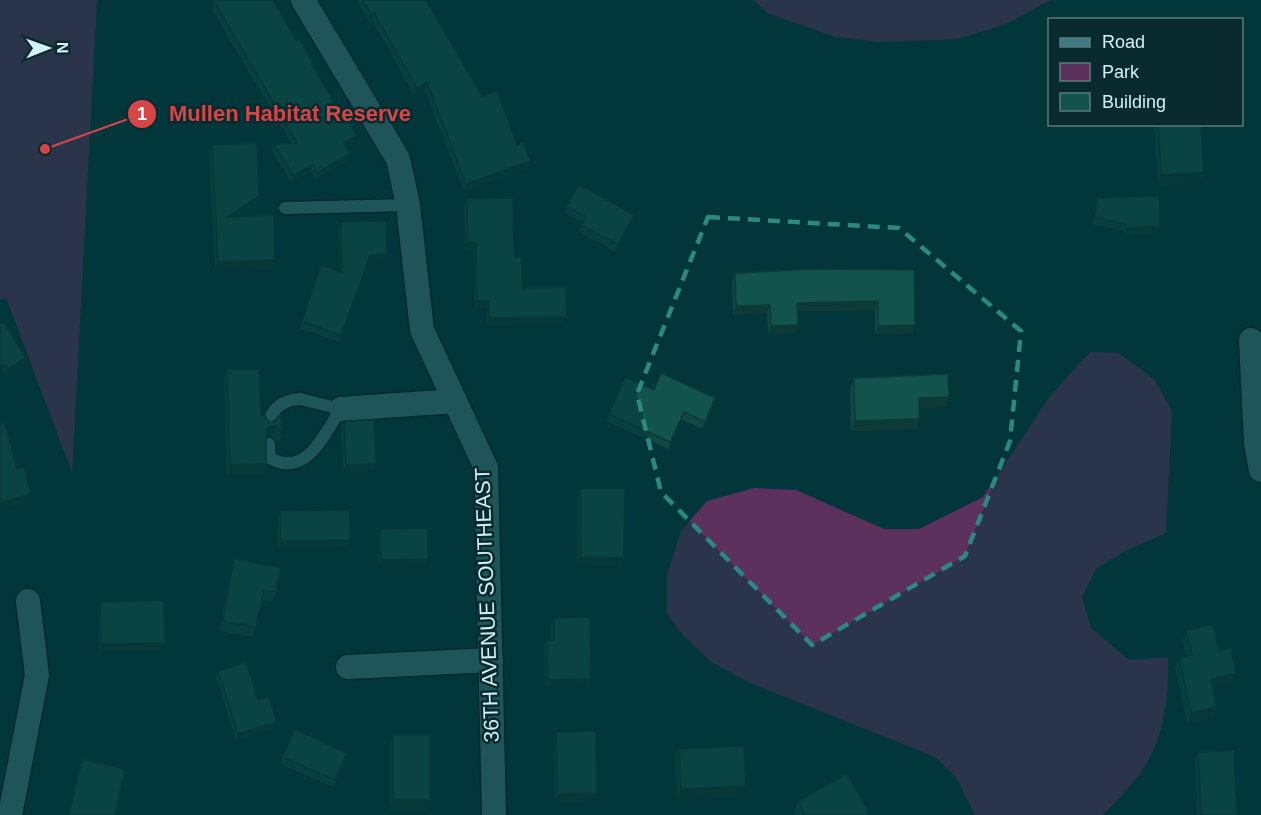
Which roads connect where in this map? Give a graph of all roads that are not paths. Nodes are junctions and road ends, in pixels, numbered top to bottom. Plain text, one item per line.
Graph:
1 (303, 0) edge
2 (408, 205) junction
3 (285, 208) dead end
4 (1251, 340) dead end
5 (455, 401) junction
6 (341, 409) junction
7 (268, 424) edge
8 (269, 444) edge
9 (1261, 470) edge
10 (28, 601) dead end
11 (491, 660) junction
12 (348, 667) dead end
13 (10, 815) edge
14 (494, 815) edge

1 - 2 street, 36TH AVENUE SOUTHEAST
2 - 3 lane
2 - 5 street, 36TH AVENUE SOUTHEAST
4 - 9 street
5 - 6 street
5 - 11 street, 36TH AVENUE SOUTHEAST
6 - 7 lane
6 - 8 lane
10 - 13 street
11 - 12 street
11 - 14 street, 36TH AVENUE SOUTHEAST

